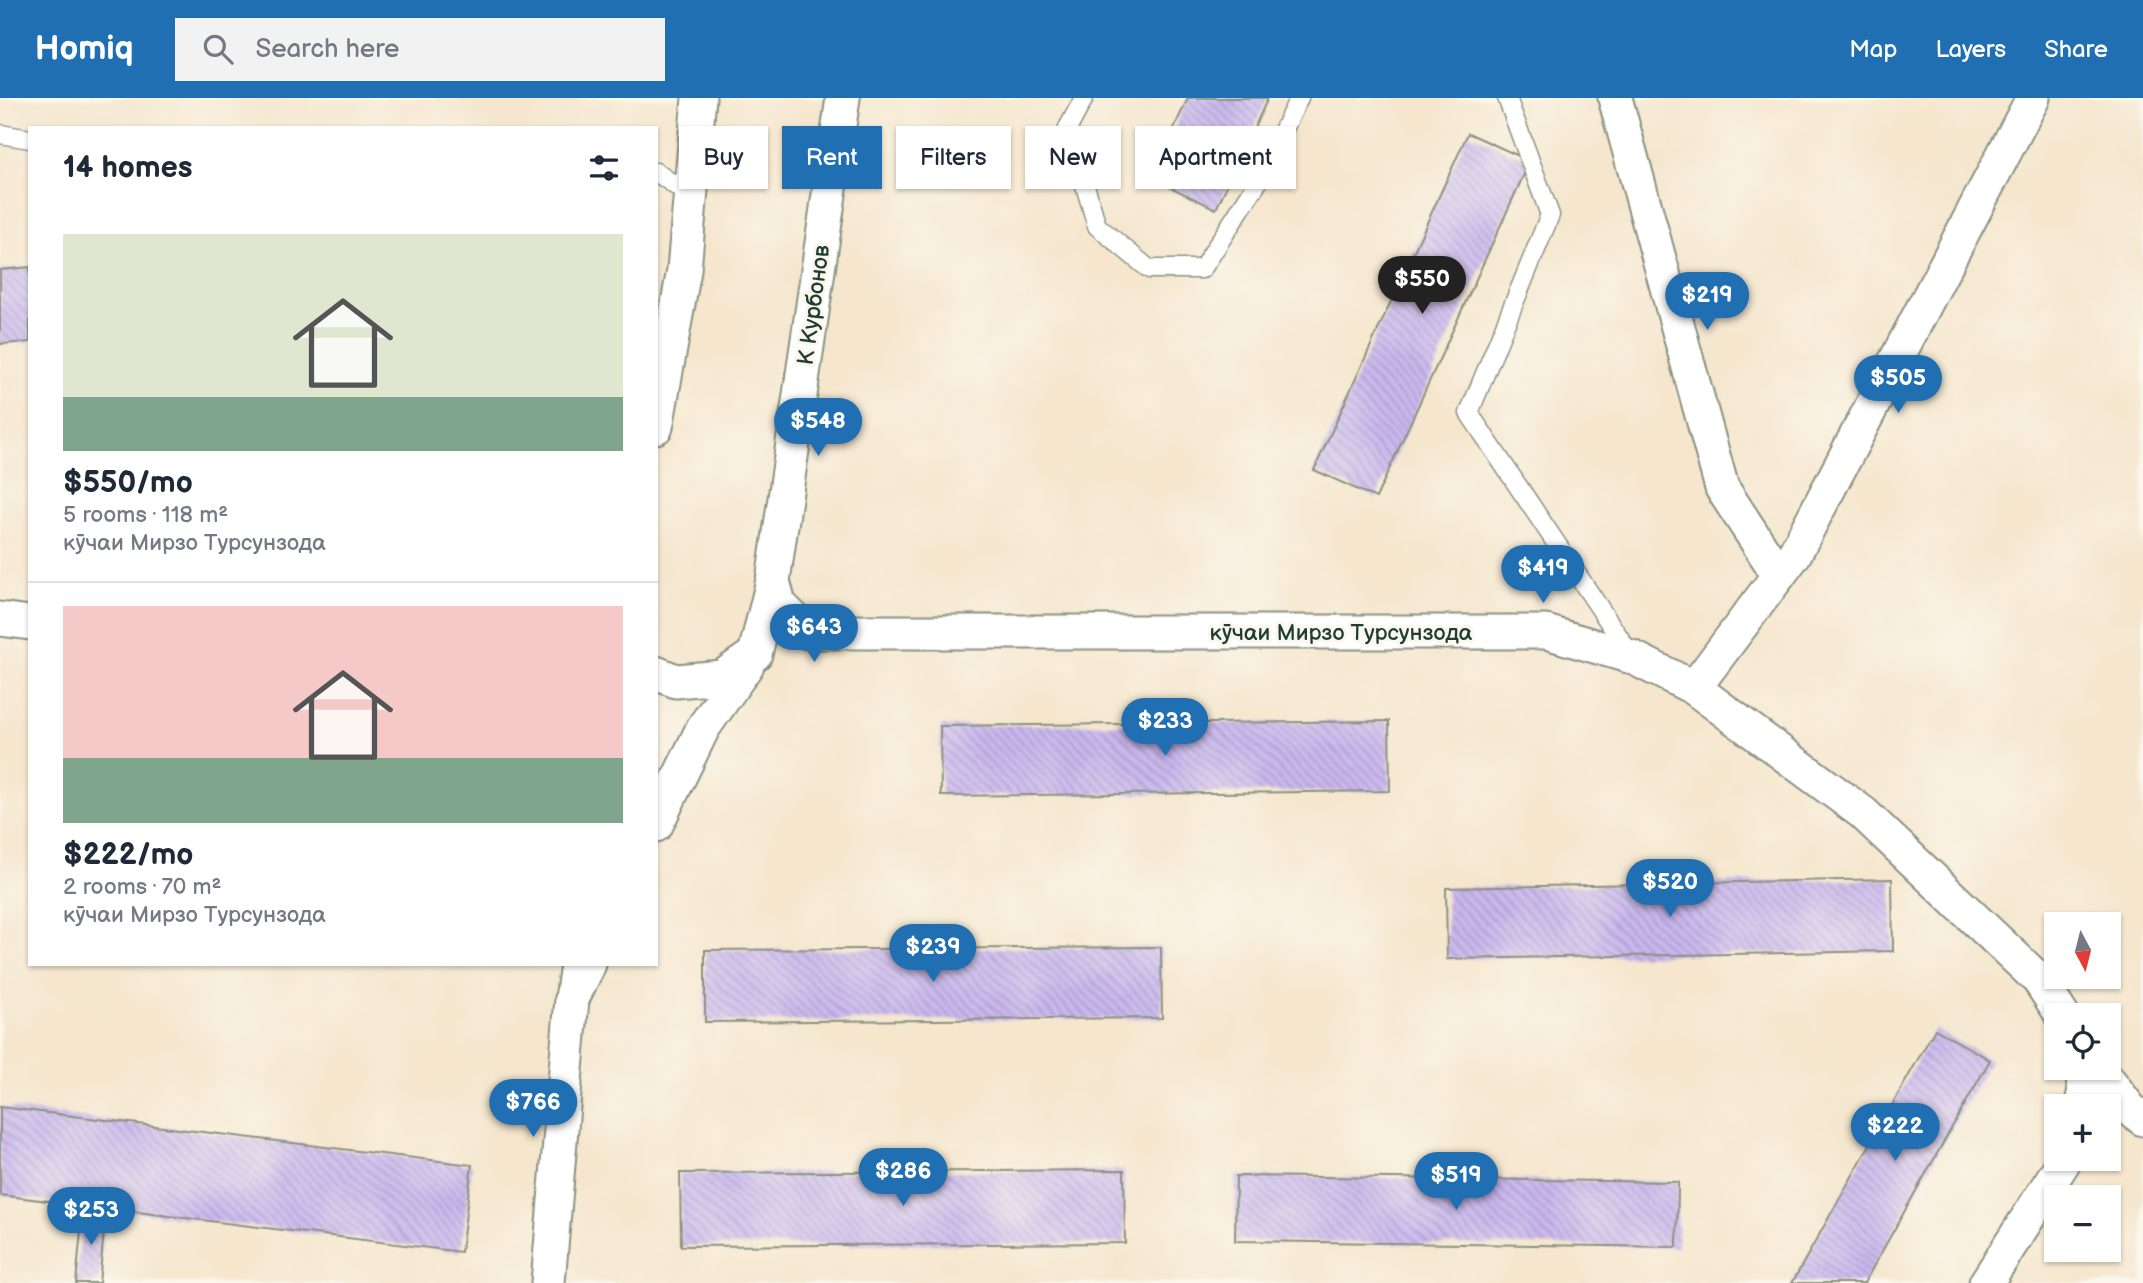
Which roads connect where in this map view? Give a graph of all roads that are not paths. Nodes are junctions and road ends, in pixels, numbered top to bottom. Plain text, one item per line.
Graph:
1 (699, 98) edge
2 (843, 98) edge
3 (1084, 98) edge
4 (1299, 98) edge
5 (1507, 98) edge
6 (1615, 98) edge
7 (2033, 98) edge
8 (0, 134) edge
9 (28, 139) edge
10 (658, 173) edge
11 (690, 197) junction
12 (658, 416) edge
13 (1779, 575) junction
14 (773, 581) junction
15 (0, 619) edge
16 (28, 623) edge
17 (859, 632) junction
18 (755, 654) junction
19 (1632, 657) junction
20 (658, 674) edge
21 (1694, 688) junction
22 (658, 821) edge
23 (577, 966) edge
24 (588, 966) edge
25 (572, 999) junction
26 (2054, 1003) edge
27 (2112, 1080) edge
28 (2139, 1105) edge
29 (2058, 1171) edge
30 (548, 1283) edge
31 (1986, 1283) edge

1 - 11 street
2 - 14 street, К Курбонов
3 - 4 lane
5 - 19 lane
6 - 13 street
7 - 13 street
8 - 9 lane
10 - 11 lane
11 - 12 street
13 - 21 street
14 - 17 street
14 - 18 street, К Курбонов
15 - 16 street
17 - 18 street
17 - 19 street, кӯчаи Мирзо Турсунзода
18 - 20 street
18 - 22 street
19 - 21 street, кӯчаи Мирзо Турсунзода
21 - 26 street, кӯчаи Мирзо Турсунзода
23 - 25 street
24 - 25 street
25 - 30 street
27 - 28 street
29 - 31 street

